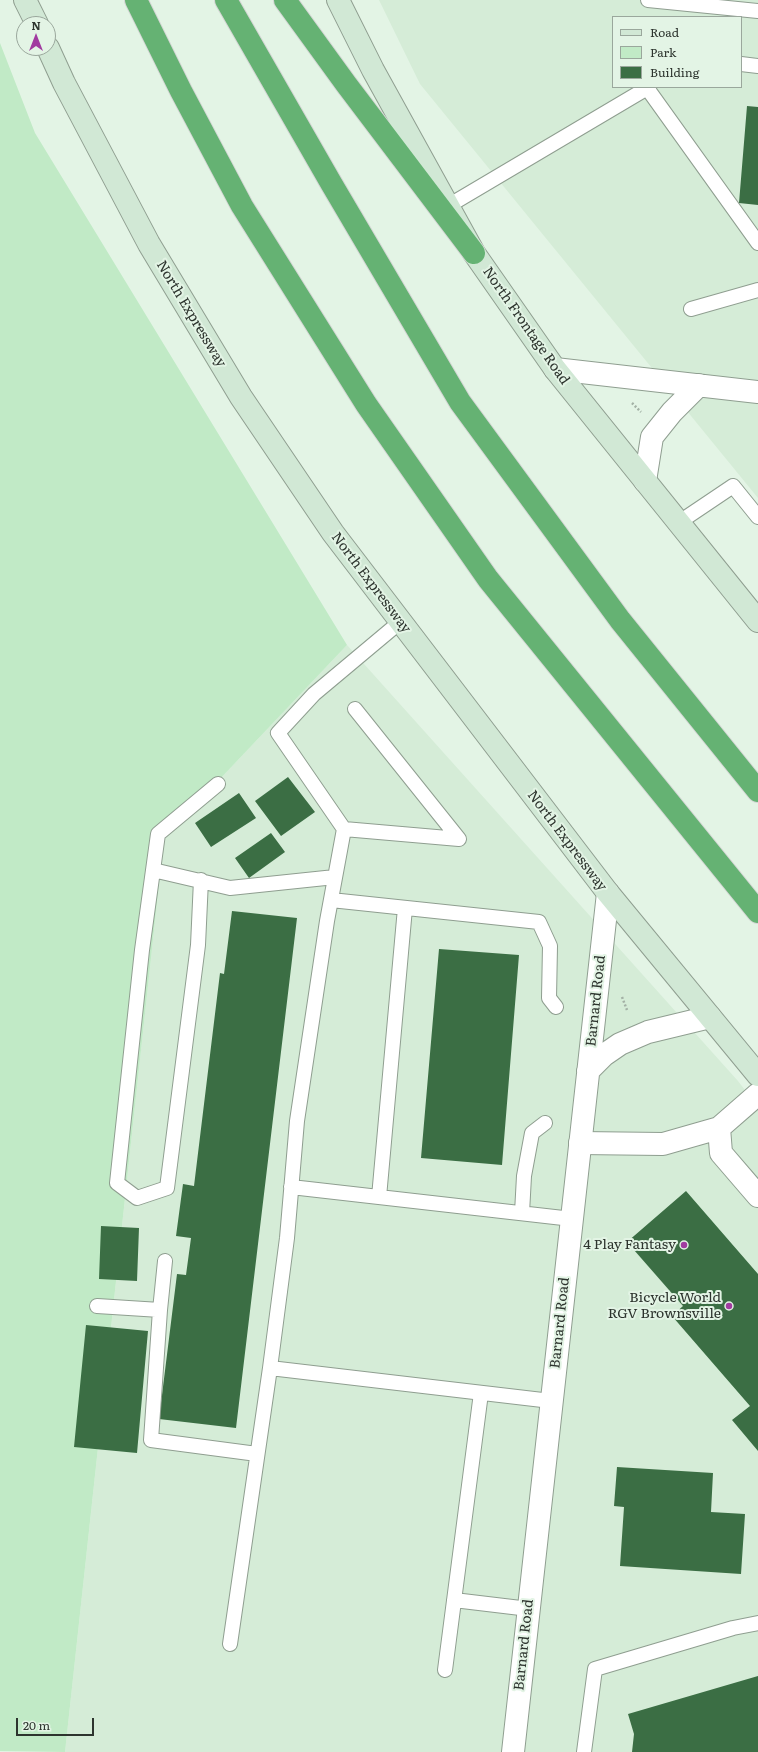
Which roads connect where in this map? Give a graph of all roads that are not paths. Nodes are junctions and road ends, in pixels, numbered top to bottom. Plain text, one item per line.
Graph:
1 (25, 0) edge
2 (136, 0) edge
3 (226, 0) edge
4 (285, 0) edge
5 (338, 0) edge
6 (648, 0) edge
7 (758, 11) edge
8 (33, 16) edge
9 (52, 56) edge
10 (742, 64) edge
11 (758, 66) edge
12 (646, 88) edge
13 (649, 88) edge
14 (448, 206) junction
15 (758, 243) edge
16 (474, 252) junction
17 (758, 290) edge
18 (691, 309) dead end
19 (555, 369) junction
20 (699, 385) junction
21 (758, 392) edge
22 (645, 481) junction
23 (758, 517) edge
24 (678, 523) junction
25 (758, 621) edge
26 (400, 622) junction
27 (355, 709) dead end
28 (218, 784) dead end
29 (758, 791) edge
30 (344, 829) junction
31 (153, 870) junction
32 (335, 877) junction
33 (201, 880) junction
34 (608, 893) junction
35 (331, 900) junction
36 (405, 908) junction
37 (758, 912) edge
38 (556, 1007) dead end
39 (710, 1017) junction
40 (588, 1070) junction
41 (758, 1075) edge
42 (758, 1094) edge
43 (545, 1123) dead end
44 (719, 1128) junction
45 (580, 1143) junction
46 (291, 1187) junction
47 (758, 1196) edge
48 (378, 1197) junction
49 (522, 1213) junction
50 (572, 1219) junction
51 (165, 1261) dead end
52 (97, 1306) dead end
53 (160, 1310) junction
54 (270, 1368) junction
55 (481, 1393) junction
56 (551, 1401) junction
57 (257, 1454) junction
58 (454, 1600) junction
59 (528, 1609) junction
60 (758, 1623) edge
61 (230, 1644) dead end
62 (445, 1670) dead end
63 (512, 1752) edge
64 (584, 1752) edge

1 - 8 main road
2 - 37 highway
3 - 29 highway
4 - 16 highway
5 - 14 main road, North Frontage Road
6 - 7 lane
9 - 26 main road, North Expressway
10 - 11 lane
12 - 14 lane
13 - 15 lane
14 - 16 main road, North Frontage Road
16 - 19 main road, North Frontage Road
17 - 18 lane
19 - 20 street
19 - 22 main road, North Frontage Road
20 - 21 street
20 - 22 street
22 - 24 main road, North Frontage Road
23 - 24 lane
24 - 25 main road, North Frontage Road
26 - 30 lane
26 - 34 main road, North Expressway
27 - 30 lane
28 - 31 lane
30 - 32 lane
31 - 33 lane
31 - 33 lane
32 - 33 lane
32 - 35 lane
34 - 39 main road, North Expressway
34 - 40 street, Barnard Road
35 - 36 lane
35 - 46 lane
36 - 38 lane
36 - 48 lane
39 - 40 street
39 - 41 main road, North Expressway
40 - 45 street, Barnard Road
42 - 44 street
43 - 49 lane
44 - 45 street
44 - 47 street
45 - 50 street, Barnard Road
46 - 48 lane
46 - 54 lane
48 - 49 lane
49 - 50 lane
50 - 56 street, Barnard Road
51 - 53 lane
52 - 53 lane
53 - 57 lane
54 - 55 lane
54 - 57 lane
55 - 56 lane
55 - 58 lane
56 - 59 street, Barnard Road
57 - 61 lane
58 - 59 lane
58 - 62 lane
59 - 63 street, Barnard Road
60 - 64 lane

